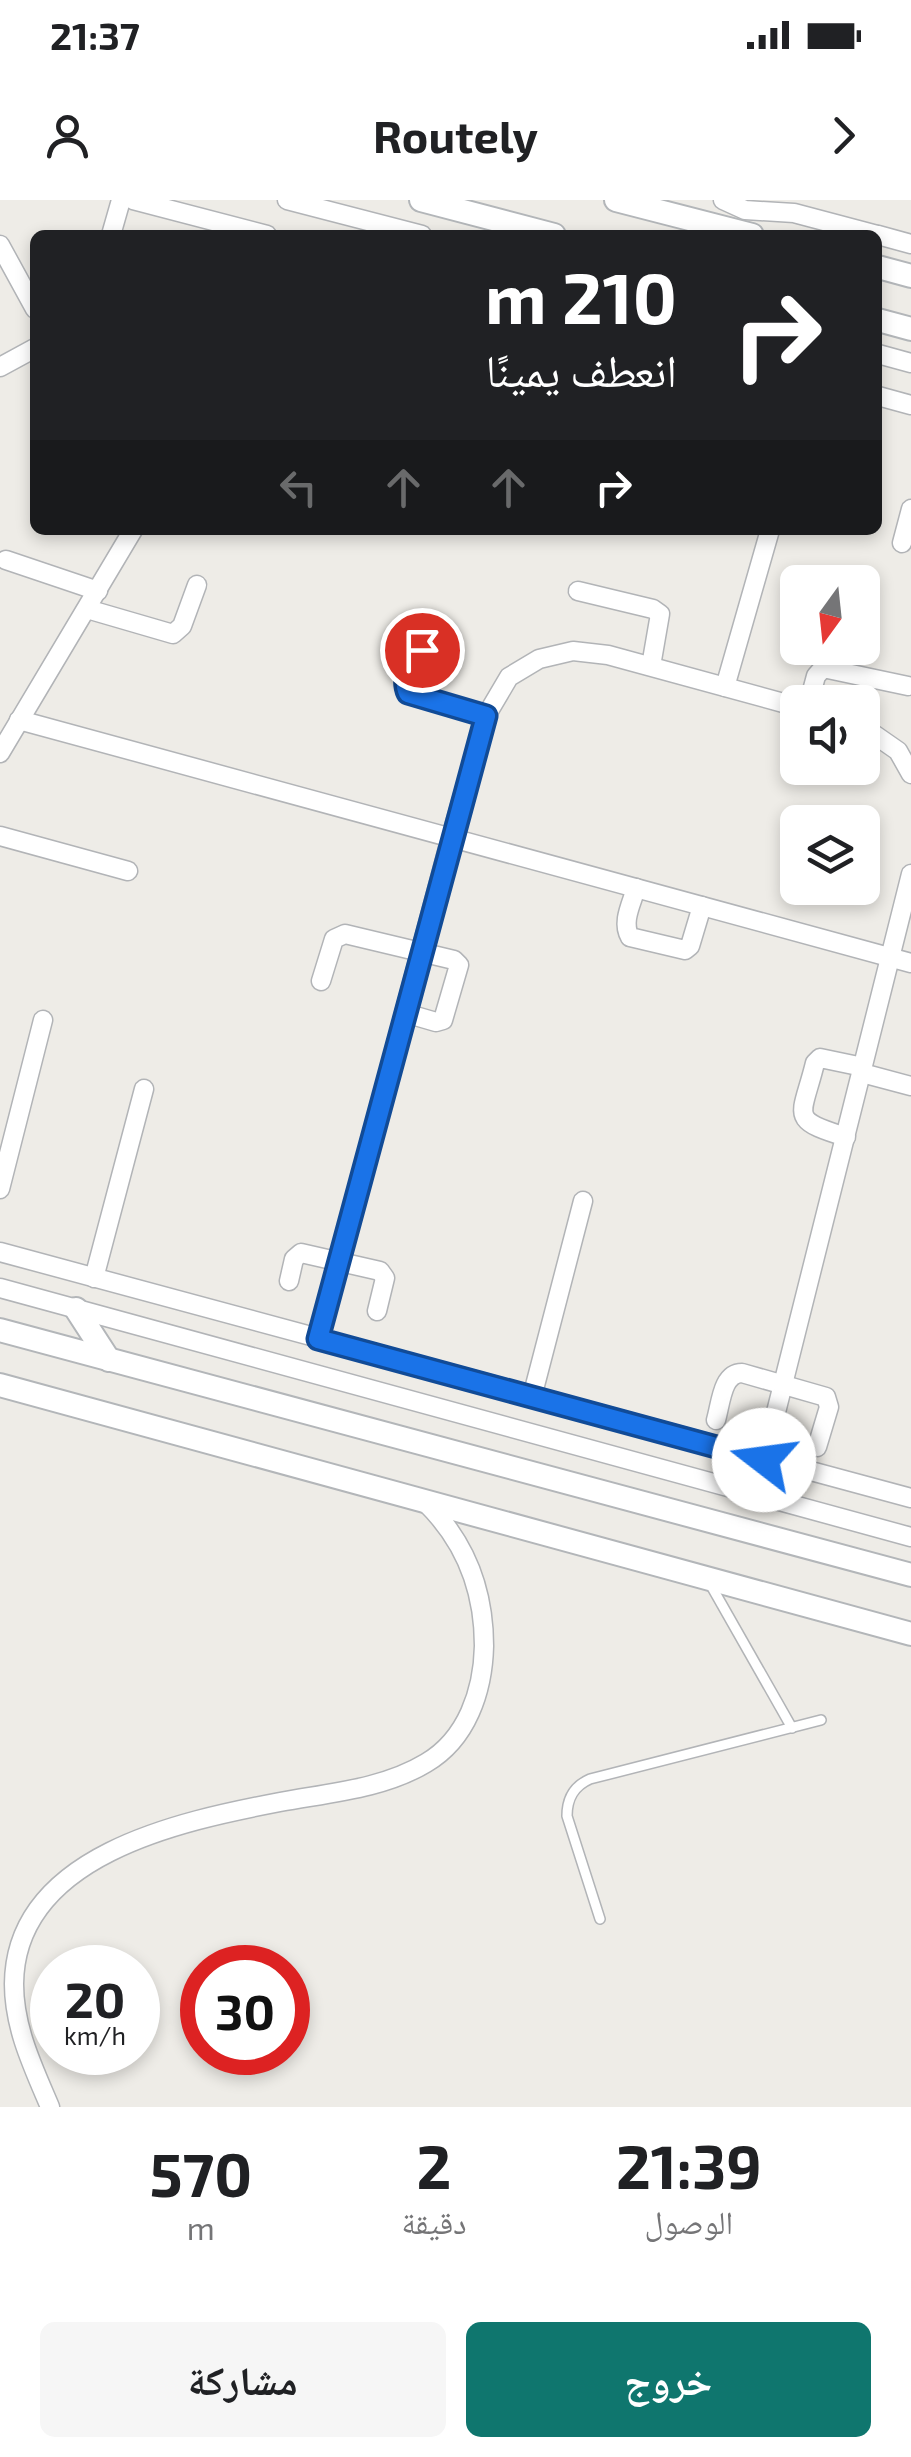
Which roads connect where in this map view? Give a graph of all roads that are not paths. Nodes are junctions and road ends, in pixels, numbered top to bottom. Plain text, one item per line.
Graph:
1 (121, 200) edge
2 (134, 200) edge
3 (288, 200) edge
4 (421, 200) edge
5 (616, 200) edge
6 (740, 214) edge
7 (190, 215) junction
8 (112, 230) edge
9 (185, 230) edge
10 (248, 230) edge
11 (403, 230) edge
12 (535, 230) edge
13 (858, 230) edge
14 (882, 236) edge
15 (911, 244) edge
16 (0, 245) edge
17 (882, 268) edge
18 (911, 276) edge
19 (30, 300) edge
20 (882, 321) edge
21 (911, 329) edge
22 (30, 351) edge
23 (882, 355) edge
24 (911, 362) edge
25 (0, 367) edge
26 (882, 397) edge
27 (911, 405) edge
28 (911, 509) edge
29 (131, 535) edge
30 (769, 535) edge
31 (902, 543) dead end
32 (6, 560) dead end
33 (197, 585) dead end
34 (98, 591) junction
35 (578, 591) dead end
36 (87, 609) junction
37 (451, 656) dead end
38 (651, 666) junction
39 (814, 685) edge
40 (725, 686) junction
41 (908, 686) dead end
42 (780, 702) edge
43 (486, 716) junction
44 (20, 720) junction
45 (880, 739) edge
46 (0, 753) edge
47 (911, 774) edge
48 (0, 836) edge
49 (451, 837) junction
50 (128, 871) dead end
51 (911, 874) edge
52 (636, 888) junction
53 (702, 906) junction
54 (421, 952) junction
55 (891, 958) junction
56 (911, 963) edge
57 (321, 981) dead end
58 (405, 1013) junction
59 (42, 1020) dead end
60 (863, 1070) junction
61 (911, 1086) edge
62 (144, 1089) dead end
63 (846, 1137) junction
64 (0, 1188) edge
65 (584, 1201) dead end
66 (0, 1252) edge
67 (339, 1261) junction
68 (94, 1278) junction
69 (290, 1281) dead end
70 (0, 1288) edge
71 (76, 1309) junction
72 (376, 1311) dead end
73 (0, 1330) edge
74 (318, 1339) junction
75 (109, 1360) junction
76 (0, 1385) edge
77 (783, 1385) junction
78 (532, 1397) junction
79 (716, 1420) dead end
80 (818, 1448) dead end
81 (764, 1460) junction
82 (911, 1498) edge
83 (425, 1502) junction
84 (911, 1537) edge
85 (911, 1575) edge
86 (708, 1580) junction
87 (911, 1634) edge
88 (821, 1720) dead end
89 (792, 1728) junction
90 (600, 1920) dead end
91 (50, 2107) edge

1 - 8 street
2 - 7 street
3 - 11 street
4 - 12 street
5 - 6 street
6 - 13 street
7 - 9 street
7 - 10 street
14 - 15 street
16 - 19 street
17 - 18 street
20 - 21 street
22 - 25 street
23 - 24 street
26 - 27 street
28 - 31 street
29 - 34 street
30 - 40 street
32 - 34 street
33 - 36 street
34 - 36 street
35 - 38 street
36 - 44 street
37 - 43 street
38 - 40 street
38 - 43 street
39 - 41 street
40 - 42 street
43 - 49 street
44 - 46 street
44 - 49 street
45 - 47 street
48 - 50 street
49 - 52 street
49 - 54 street
51 - 55 street
52 - 53 street
52 - 53 street
53 - 55 street
54 - 57 street
54 - 58 street
54 - 58 street
55 - 56 street
55 - 60 street
58 - 67 street
59 - 64 street
60 - 61 street
60 - 63 street
60 - 63 street
62 - 68 street
63 - 77 street
65 - 78 street
66 - 68 street
67 - 69 street
67 - 72 street
67 - 74 street
68 - 74 street
70 - 71 street
71 - 75 street
71 - 84 street
73 - 75 street
74 - 78 street
75 - 85 street
76 - 83 street
77 - 79 street
77 - 80 street
77 - 81 street
78 - 81 street
81 - 82 street
83 - 86 street
83 - 91 street
86 - 87 street
86 - 89 lane
88 - 89 lane
89 - 90 lane

